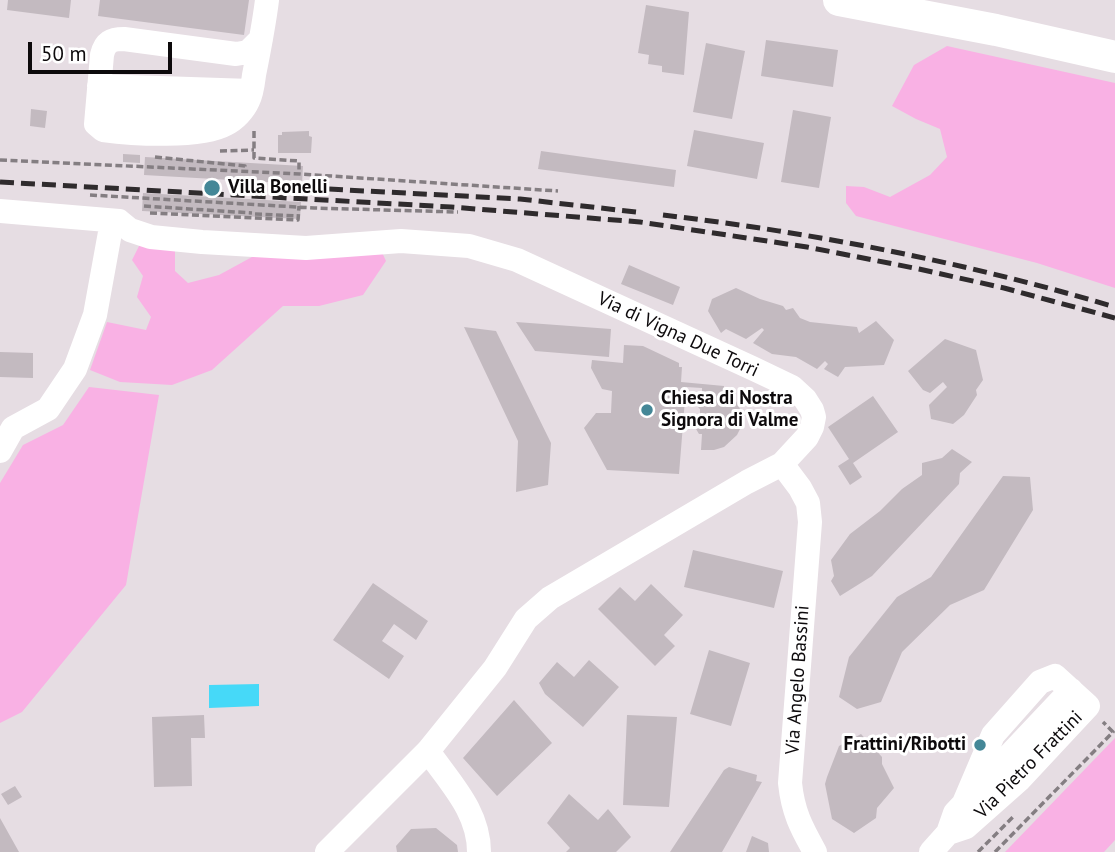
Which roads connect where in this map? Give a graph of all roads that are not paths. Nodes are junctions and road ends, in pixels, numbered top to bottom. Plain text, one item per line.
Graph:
1 (267, 0) edge
2 (839, 0) edge
3 (261, 38) junction
4 (1115, 57) edge
5 (249, 96) junction
6 (98, 98) junction
7 (0, 211) edge
8 (118, 221) junction
9 (0, 451) edge
10 (782, 464) junction
11 (428, 751) junction
12 (948, 833) junction
13 (327, 852) edge
14 (479, 852) edge
15 (815, 852) edge
16 (930, 852) edge

1 - 3 street
2 - 4 main road
3 - 5 street
3 - 6 street
5 - 6 street
5 - 6 street
7 - 8 street, Via di Vigna Due Torri
8 - 9 street
8 - 10 street, Via di Vigna Due Torri
10 - 11 street, Via di Vigna Due Torri
10 - 15 street, Via Angelo Bassini
11 - 13 street, Via di Vigna Due Torri
11 - 14 street
12 - 12 street, Via Pietro Frattini
12 - 16 street, Via Pietro Frattini

